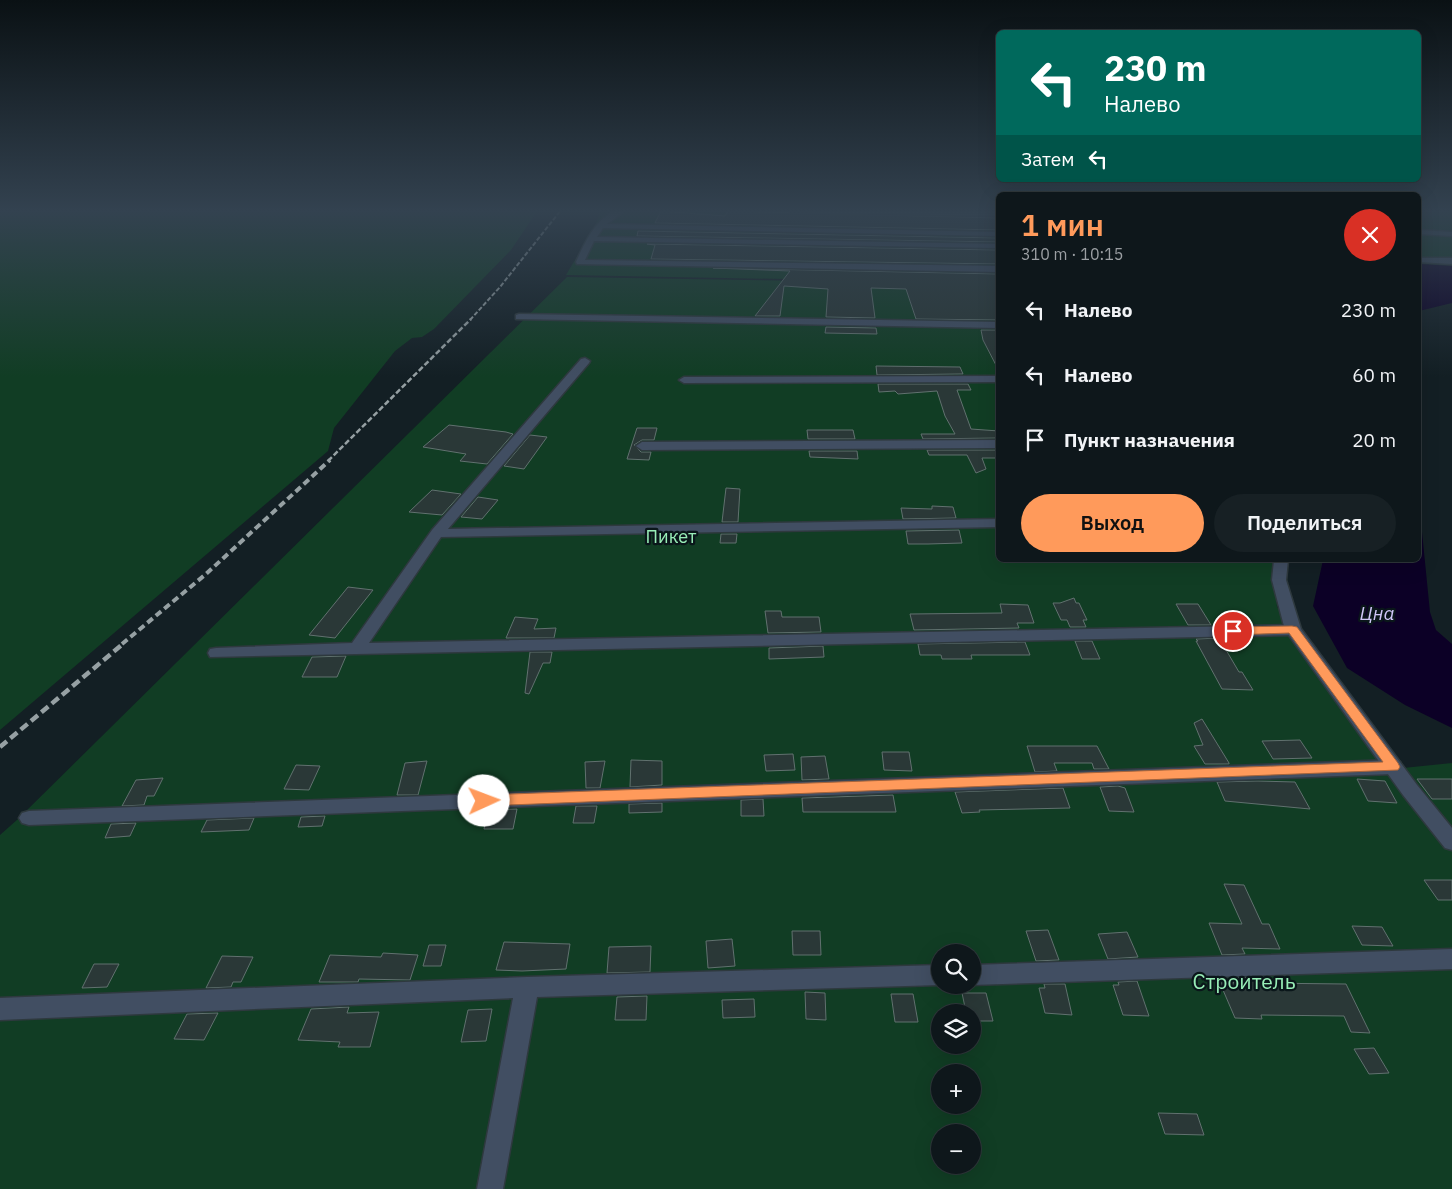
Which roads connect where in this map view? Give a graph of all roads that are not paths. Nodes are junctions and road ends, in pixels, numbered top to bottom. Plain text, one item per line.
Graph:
1 (789, 265) edge
2 (996, 269) edge
3 (519, 317) dead end
4 (996, 325) edge
5 (585, 361) dead end
6 (996, 379) edge
7 (684, 380) dead end
8 (996, 444) edge
9 (642, 446) dead end
10 (996, 523) edge
11 (437, 533) junction
12 (1280, 562) edge
13 (1292, 630) junction
14 (357, 648) junction
15 (216, 653) dead end
16 (1394, 767) junction
17 (29, 818) dead end
18 (1452, 842) edge
19 (1452, 959) edge
20 (981, 975) edge
21 (931, 976) edge
22 (527, 987) junction
23 (0, 1009) edge
24 (490, 1189) edge

1 - 2 street
3 - 4 street
5 - 11 street
6 - 7 street
8 - 9 street
10 - 11 street
11 - 14 street
12 - 13 street
13 - 14 street
13 - 16 street
14 - 15 street
16 - 17 street
16 - 18 street
19 - 20 street
21 - 22 street
22 - 23 street
22 - 24 street

